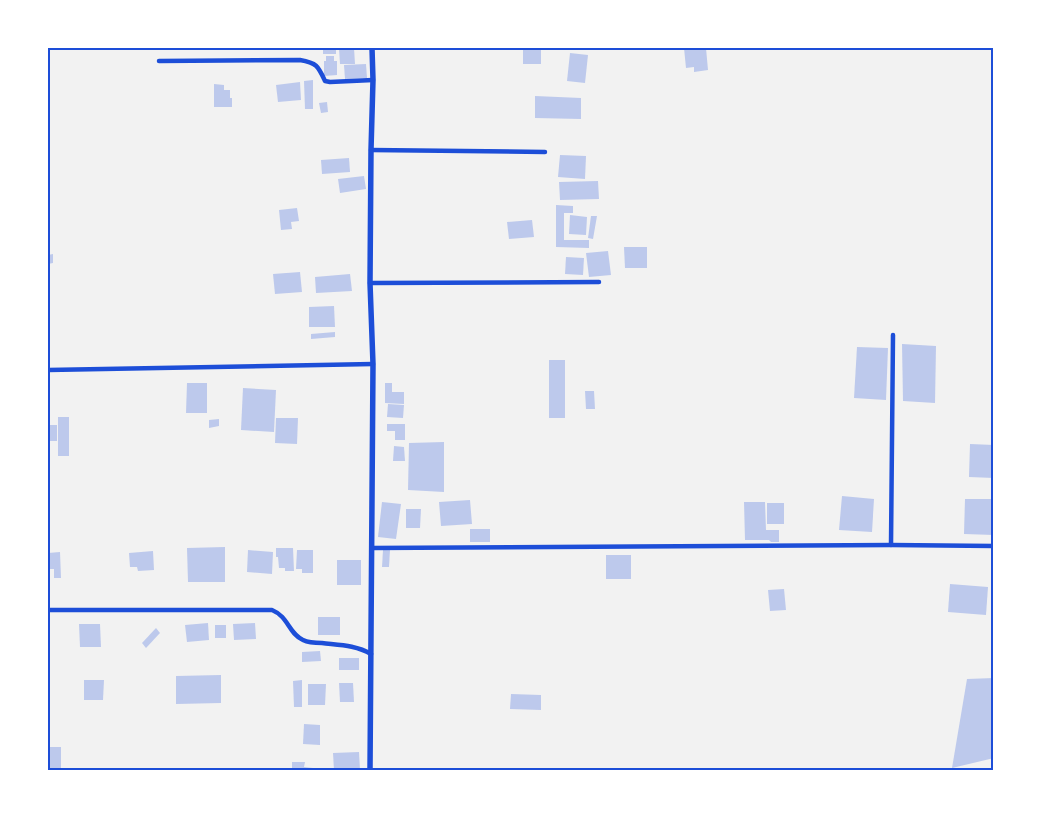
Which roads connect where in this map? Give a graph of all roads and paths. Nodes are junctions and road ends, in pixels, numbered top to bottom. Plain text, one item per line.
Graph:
1 (372, 48) edge
2 (159, 61) dead end
3 (373, 80) junction
4 (371, 150) junction
5 (545, 152) dead end
6 (599, 282) dead end
7 (370, 283) junction
8 (893, 334) dead end
9 (373, 364) junction
10 (48, 370) edge
11 (891, 545) junction
12 (994, 546) edge
13 (372, 548) junction
14 (48, 610) edge
15 (371, 654) junction
16 (370, 770) edge

1 - 3 street
2 - 3 street
3 - 4 street
4 - 5 street
4 - 7 street
6 - 7 street
7 - 9 street
8 - 11 street
9 - 10 street
9 - 13 street
11 - 12 street
11 - 13 street
13 - 15 street
14 - 15 street
15 - 16 street

